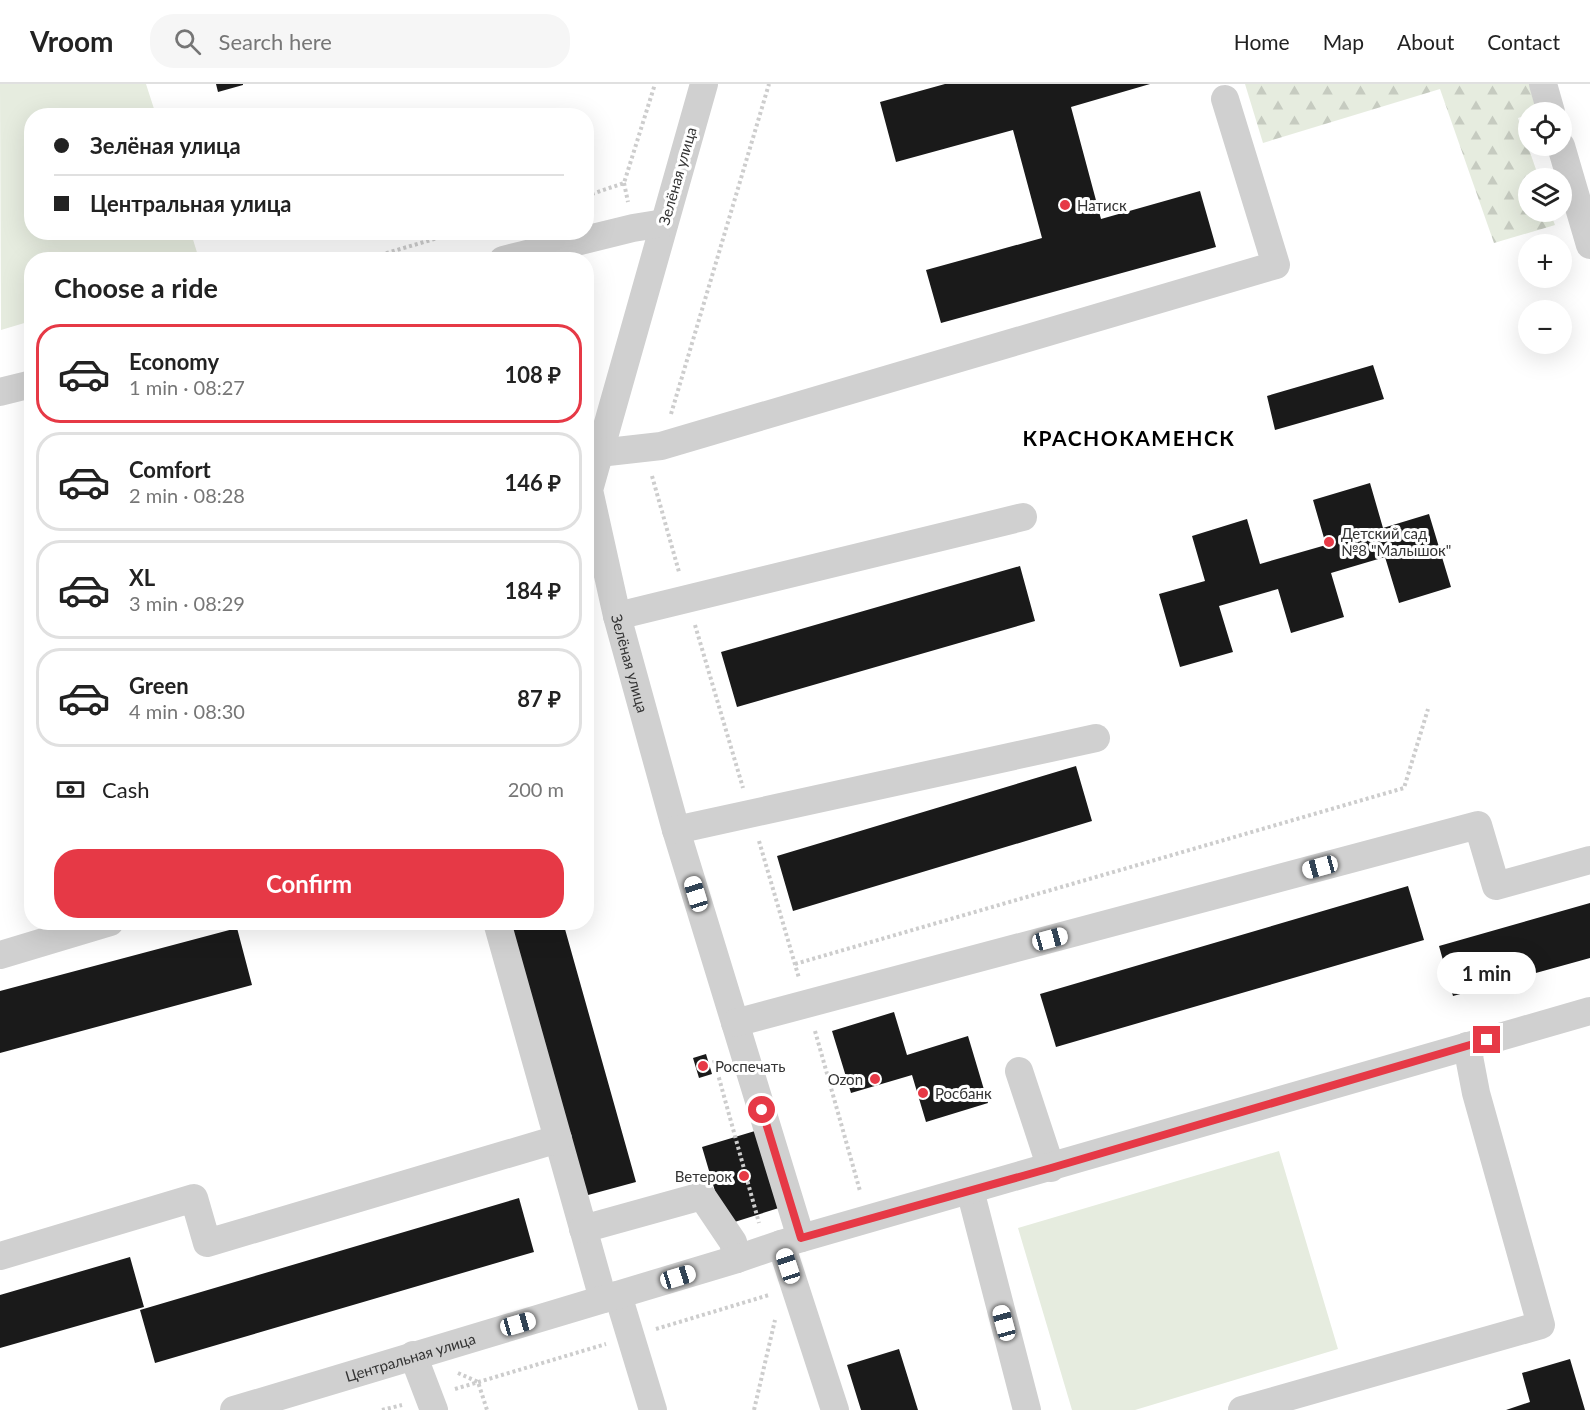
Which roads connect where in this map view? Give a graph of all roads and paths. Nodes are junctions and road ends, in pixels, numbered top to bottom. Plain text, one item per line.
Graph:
1 (655, 84) edge
2 (704, 84) edge
3 (769, 84) edge
4 (1543, 84) edge
5 (1224, 99) dead end
6 (1548, 102) edge
7 (1564, 156) edge
8 (594, 193) edge
9 (664, 223) junction
10 (594, 239) edge
11 (431, 240) edge
12 (590, 240) edge
13 (1590, 245) edge
14 (390, 252) edge
15 (538, 252) edge
16 (24, 386) edge
17 (0, 392) edge
18 (661, 446) junction
19 (599, 453) junction
20 (594, 472) edge
21 (594, 512) edge
22 (1023, 517) dead end
23 (682, 579) dead end
24 (618, 616) junction
25 (695, 625) dead end
26 (1428, 709) dead end
27 (1096, 738) dead end
28 (745, 794) dead end
29 (676, 830) junction
30 (758, 839) dead end
31 (1590, 860) edge
32 (83, 930) edge
33 (500, 930) edge
34 (0, 955) edge
35 (795, 964) junction
36 (802, 986) dead end
37 (1590, 1011) edge
38 (735, 1023) junction
39 (814, 1031) dead end
40 (1467, 1046) junction
41 (1019, 1071) dead end
42 (558, 1139) junction
43 (1051, 1168) junction
44 (970, 1190) junction
45 (869, 1220) junction
46 (583, 1229) junction
47 (791, 1241) junction
48 (0, 1256) edge
49 (737, 1259) junction
50 (772, 1294) dead end
51 (610, 1297) junction
52 (777, 1312) dead end
53 (630, 1336) junction
54 (413, 1355) junction
55 (457, 1373) dead end
56 (478, 1382) junction
57 (432, 1403) edge
58 (234, 1410) edge
59 (382, 1410) edge
60 (487, 1410) edge
61 (653, 1410) edge
62 (754, 1410) edge
63 (834, 1410) edge
64 (1027, 1410) edge
65 (1242, 1410) edge

1 - 8 path
2 - 9 street, Зелёная улица
3 - 18 path
4 - 6 street
5 - 18 street
7 - 13 street
9 - 10 street
9 - 19 street, Зелёная улица
11 - 14 path
12 - 15 street
16 - 17 street
18 - 19 street
18 - 23 path
19 - 20 street, Зелёная улица
21 - 24 street, Зелёная улица
22 - 24 street
24 - 29 street, Зелёная улица
25 - 28 path
26 - 35 path
27 - 29 street
29 - 38 street, Зелёная улица
30 - 35 path
31 - 38 street
32 - 34 street
33 - 42 street
35 - 36 path
37 - 40 street, Центральная улица
38 - 47 street, Зелёная улица
39 - 45 path
40 - 43 street, Центральная улица
40 - 65 street
41 - 43 street
42 - 46 street
42 - 48 street
43 - 44 street, Центральная улица
44 - 45 street, Центральная улица
44 - 64 street
45 - 47 street, Центральная улица
46 - 49 street
46 - 51 street
47 - 49 street, Центральная улица
47 - 63 street, Зелёная улица
49 - 51 street, Центральная улица
50 - 53 path
51 - 53 street
51 - 54 street, Центральная улица
52 - 62 path
53 - 56 path
53 - 61 street
54 - 57 street
54 - 58 street, Центральная улица
55 - 56 path
56 - 57 path
56 - 60 path
57 - 59 path

